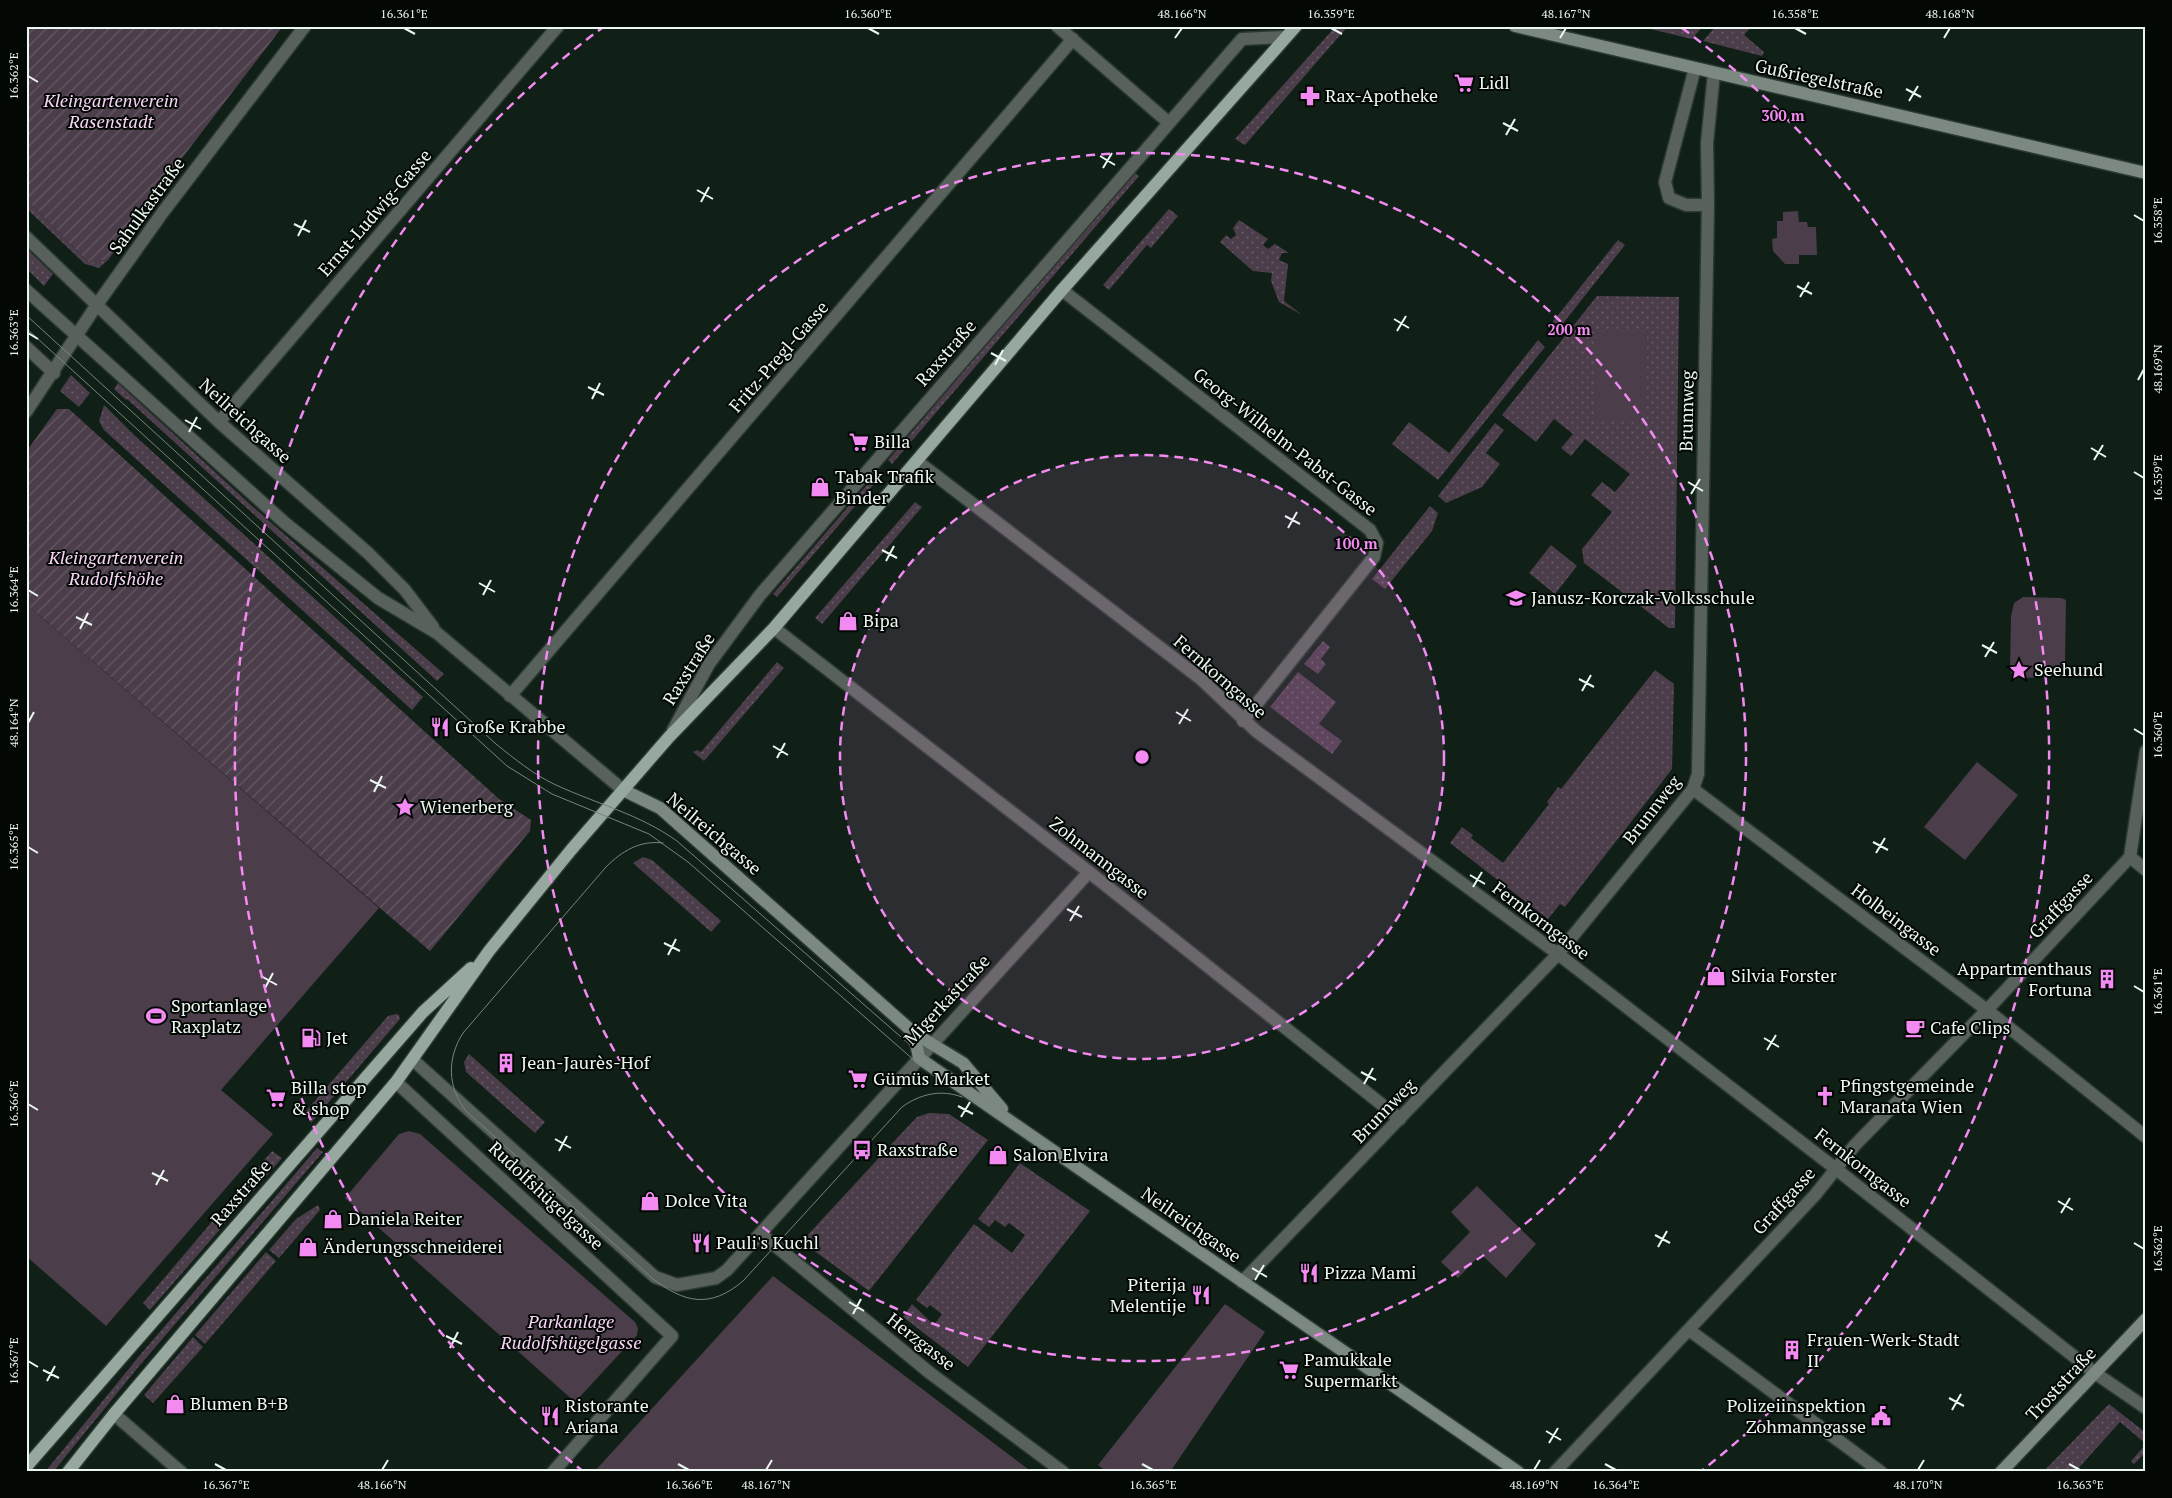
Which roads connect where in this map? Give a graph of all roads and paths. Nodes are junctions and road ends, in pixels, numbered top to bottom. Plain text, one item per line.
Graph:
1 (305, 26) edge
2 (558, 26) edge
3 (1057, 26) edge
4 (1296, 26) edge
5 (1515, 26) edge
6 (1285, 37) junction
7 (1073, 39) junction
8 (1695, 68) junction
9 (1714, 73) junction
10 (1168, 122) junction
11 (2146, 173) edge
12 (1708, 205) junction
13 (26, 237) edge
14 (26, 290) edge
15 (1062, 290) junction
16 (96, 306) junction
17 (77, 336) junction
18 (26, 347) edge
19 (54, 373) junction
20 (26, 412) edge
21 (219, 422) junction
22 (918, 461) junction
23 (774, 628) junction
24 (437, 633) junction
25 (510, 696) junction
26 (1243, 720) junction
27 (668, 737) junction
28 (2146, 751) edge
29 (1693, 789) junction
30 (624, 790) junction
31 (2130, 857) junction
32 (2146, 870) edge
33 (1089, 872) junction
34 (489, 951) junction
35 (1558, 954) junction
36 (1987, 1010) junction
37 (914, 1033) junction
38 (932, 1043) junction
39 (919, 1058) junction
40 (413, 1060) junction
41 (396, 1082) junction
42 (1400, 1119) junction
43 (1017, 1126) junction
44 (2146, 1137) edge
45 (1836, 1169) junction
46 (761, 1234) junction
47 (1242, 1282) junction
48 (677, 1285) joint
49 (2146, 1319) edge
50 (1689, 1330) junction
51 (2095, 1373) junction
52 (2146, 1408) edge
53 (114, 1414) junction
54 (26, 1467) edge
55 (68, 1472) edge
56 (181, 1472) edge
57 (553, 1472) edge
58 (1063, 1472) edge
59 (1518, 1472) edge
60 (1555, 1472) edge
61 (1881, 1472) edge
62 (2001, 1472) edge

1 - 16 street, Sahulkastraße
2 - 21 street, Ernst-Ludwig-Gasse
3 - 7 street
4 - 6 main road, Raxstraße
5 - 8 street, Gußriegelstraße
6 - 10 street, Raxstraße
6 - 15 main road, Raxstraße
7 - 10 street
7 - 25 street, Fritz-Pregl-Gasse
8 - 9 street, Gußriegelstraße
8 - 12 street
9 - 11 street, Gußriegelstraße
9 - 12 street, Brunnweg
10 - 27 street, Raxstraße
12 - 29 street, Brunnweg
13 - 16 street, Neilreichgasse
14 - 17 street, Neilreichgasse
15 - 22 main road, Raxstraße
15 - 26 street, Georg-Wilhelm-Pabst-Gasse
16 - 17 street, Sahulkastraße
16 - 21 street, Neilreichgasse
17 - 19 street, Sahulkastraße
17 - 24 street, Neilreichgasse
18 - 19 street
19 - 20 street, Sahulkastraße
21 - 24 street, Neilreichgasse
22 - 23 main road, Raxstraße
22 - 26 street, Fernkorngasse
23 - 27 main road, Raxstraße
23 - 33 street, Zohmanngasse
24 - 25 street, Neilreichgasse
25 - 30 street, Neilreichgasse
26 - 35 street, Fernkorngasse
27 - 30 main road, Raxstraße
28 - 31 street
29 - 35 street, Brunnweg
29 - 36 street, Holbeingasse
30 - 34 main road, Raxstraße
30 - 37 street, Neilreichgasse
31 - 32 street
31 - 36 street, Graffgasse
33 - 38 street, Migerkastraße
33 - 42 street, Zohmanngasse
34 - 40 main road, Raxstraße
34 - 54 main road, Raxstraße
35 - 42 street, Brunnweg
35 - 45 street, Fernkorngasse
36 - 44 street, Holbeingasse
36 - 45 street, Graffgasse
37 - 38 street, Neilreichgasse
37 - 39 street
38 - 39 street, Migerkastraße
38 - 43 street, Neilreichgasse
39 - 43 street, Neilreichgasse
39 - 46 street, Migerkastraße
40 - 41 main road, Raxstraße
40 - 48 street, Rudolfshügelgasse
41 - 53 main road, Raxstraße
41 - 57 street, Rudolfshügelgasse
42 - 47 street, Brunnweg
43 - 47 street, Neilreichgasse
45 - 50 street, Graffgasse
45 - 51 street, Fernkorngasse
46 - 48 street, Migerkastraße
46 - 58 street, Herzgasse
47 - 59 street, Neilreichgasse
49 - 51 street, Troststraße
50 - 60 street, Graffgasse
50 - 61 street
51 - 52 street, Fernkorngasse
51 - 62 street, Troststraße
53 - 55 main road, Raxstraße
53 - 56 street

